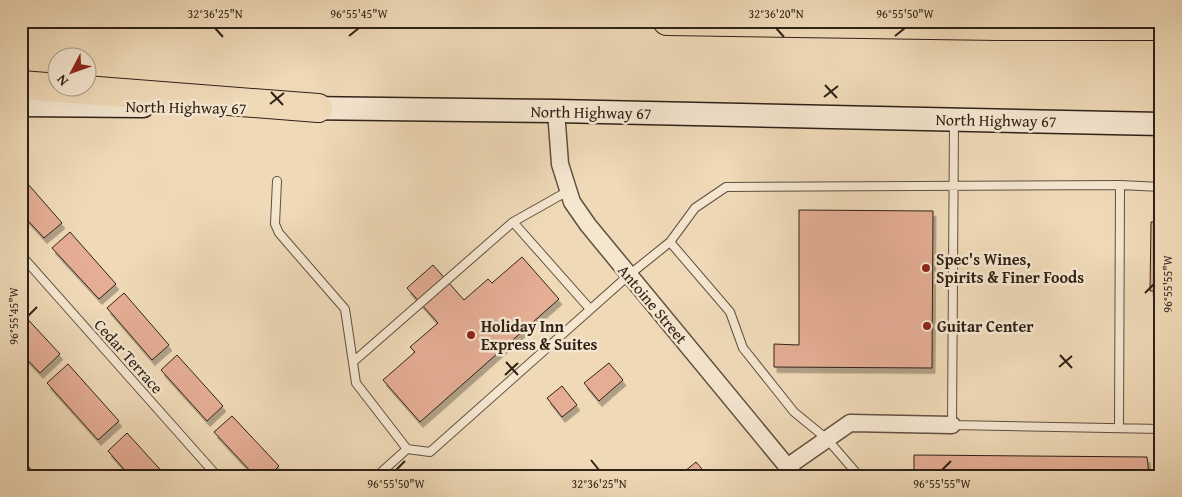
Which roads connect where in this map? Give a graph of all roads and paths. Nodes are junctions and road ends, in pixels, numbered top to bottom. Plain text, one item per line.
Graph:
1 (667, 21) edge
2 (1161, 26) edge
3 (21, 85) edge
4 (21, 105) edge
5 (318, 108) junction
6 (556, 111) junction
7 (954, 118) junction
8 (1161, 124) edge
9 (277, 181) dead end
10 (1120, 185) junction
11 (954, 186) junction
12 (1161, 187) edge
13 (568, 191) junction
14 (513, 222) junction
15 (670, 242) junction
16 (21, 255) edge
17 (629, 275) junction
18 (590, 309) junction
19 (353, 362) junction
20 (952, 425) junction
21 (1119, 428) junction
22 (1161, 429) edge
23 (827, 439) junction
24 (407, 449) junction
25 (786, 473) edge
26 (217, 476) edge
27 (377, 476) edge
28 (859, 476) edge

1 - 2 highway
3 - 5 highway
4 - 5 main road, North Highway 67
5 - 6 main road, North Highway 67
6 - 7 main road, North Highway 67
6 - 13 street, Antoine Street
7 - 8 main road, North Highway 67
7 - 11 lane
9 - 19 lane
10 - 11 lane
10 - 12 lane
10 - 21 lane
11 - 15 lane
11 - 20 lane
13 - 14 lane
13 - 17 street, Antoine Street
14 - 18 lane
14 - 19 lane
15 - 17 lane
15 - 23 lane
16 - 26 lane, Cedar Terrace
17 - 18 lane
17 - 25 street, Antoine Street
18 - 24 lane
19 - 24 lane
20 - 21 lane
20 - 23 street
21 - 22 lane
23 - 25 street
23 - 28 lane
24 - 27 lane

